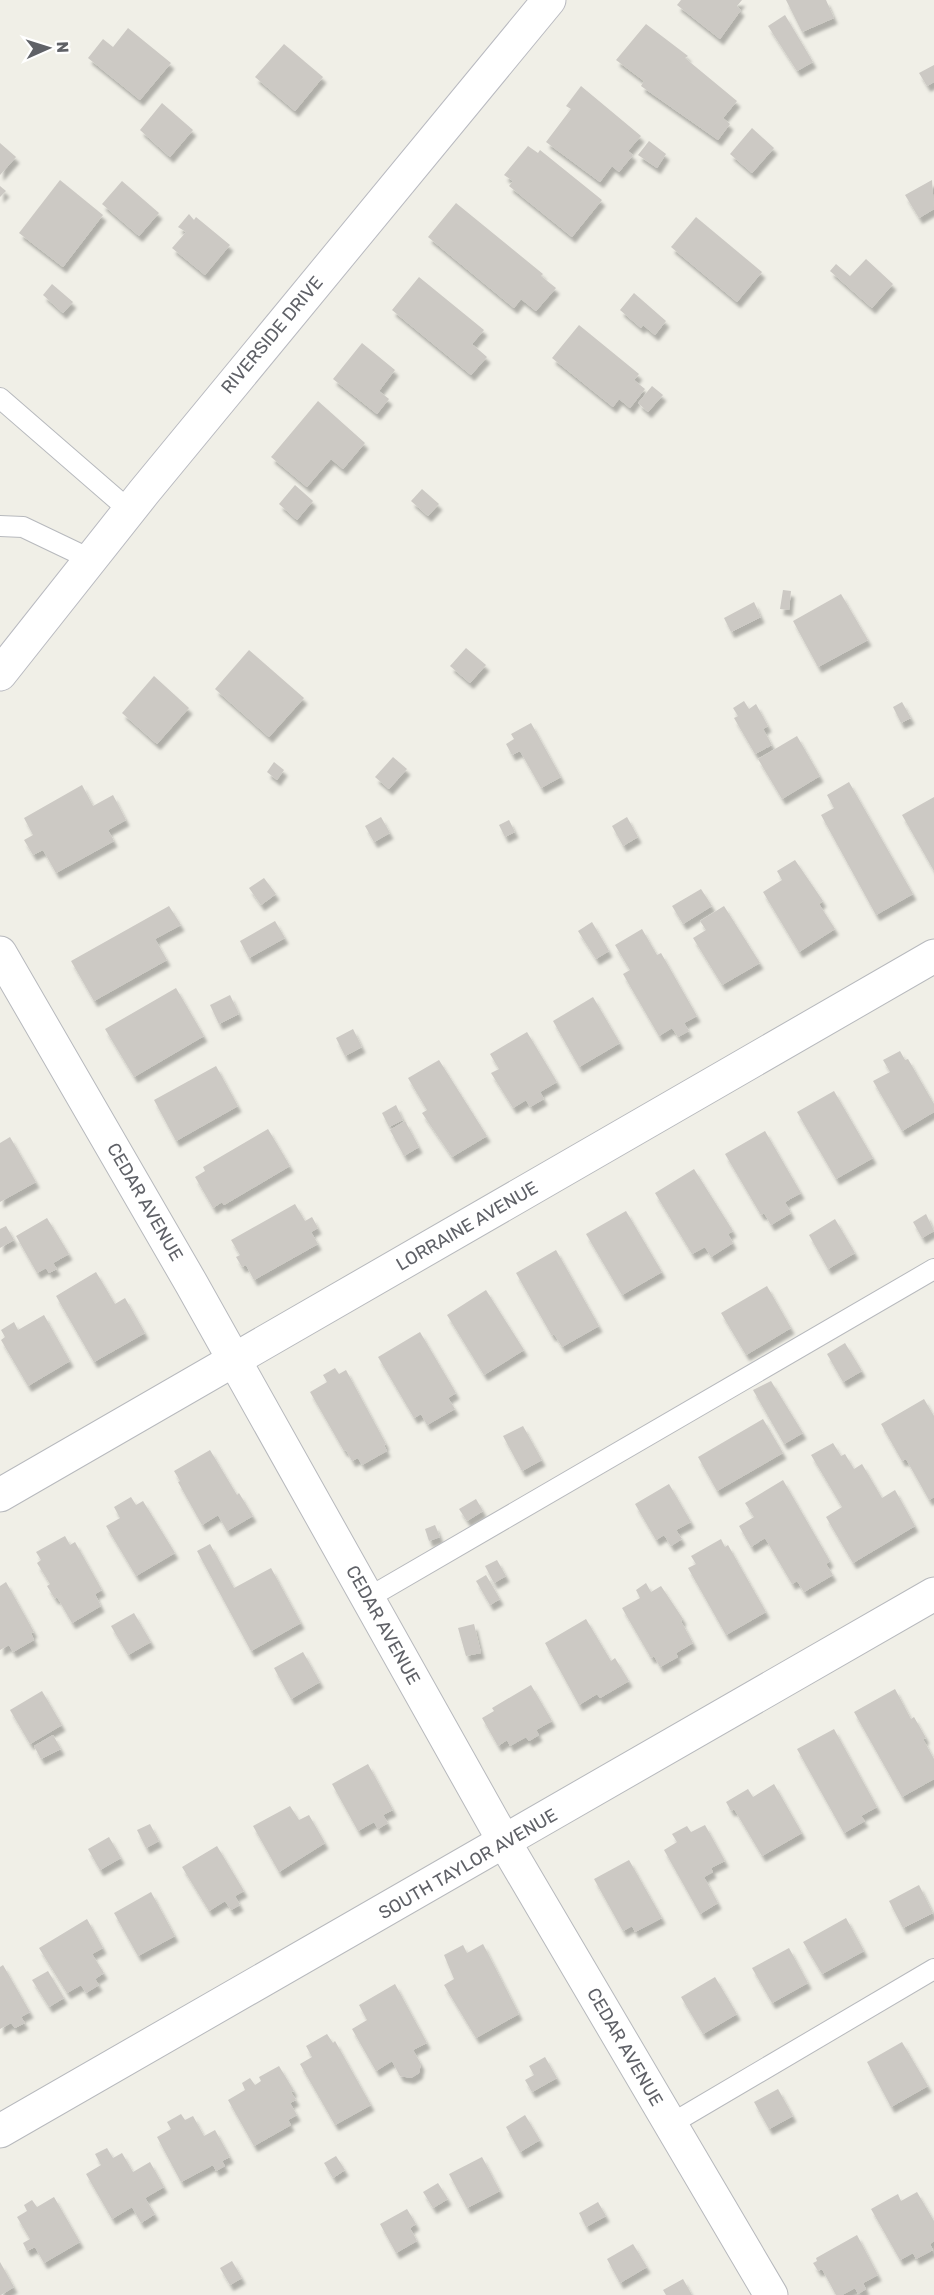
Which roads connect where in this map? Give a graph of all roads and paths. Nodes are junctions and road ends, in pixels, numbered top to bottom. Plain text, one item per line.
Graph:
1 (549, 0) edge
2 (0, 398) edge
3 (129, 510) junction
4 (0, 526) edge
5 (90, 560) junction
6 (0, 674) edge
7 (0, 953) edge
8 (934, 956) edge
9 (934, 1269) edge
10 (234, 1360) junction
11 (0, 1495) edge
12 (934, 1594) edge
13 (368, 1598) junction
14 (505, 1843) junction
15 (934, 1970) edge
16 (671, 2124) junction
17 (0, 2131) edge
18 (771, 2295) edge

1 - 3 street, RIVERSIDE DRIVE
2 - 3 lane
3 - 5 street, RIVERSIDE DRIVE
4 - 5 lane
5 - 6 street, RIVERSIDE DRIVE
7 - 10 street, CEDAR AVENUE
8 - 10 street, LORRAINE AVENUE
9 - 13 lane
10 - 11 street, LORRAINE AVENUE
10 - 13 street, CEDAR AVENUE
12 - 14 street, SOUTH TAYLOR AVENUE
13 - 14 street, CEDAR AVENUE
14 - 16 street, CEDAR AVENUE
14 - 17 street, SOUTH TAYLOR AVENUE
15 - 16 lane
16 - 18 street, CEDAR AVENUE

